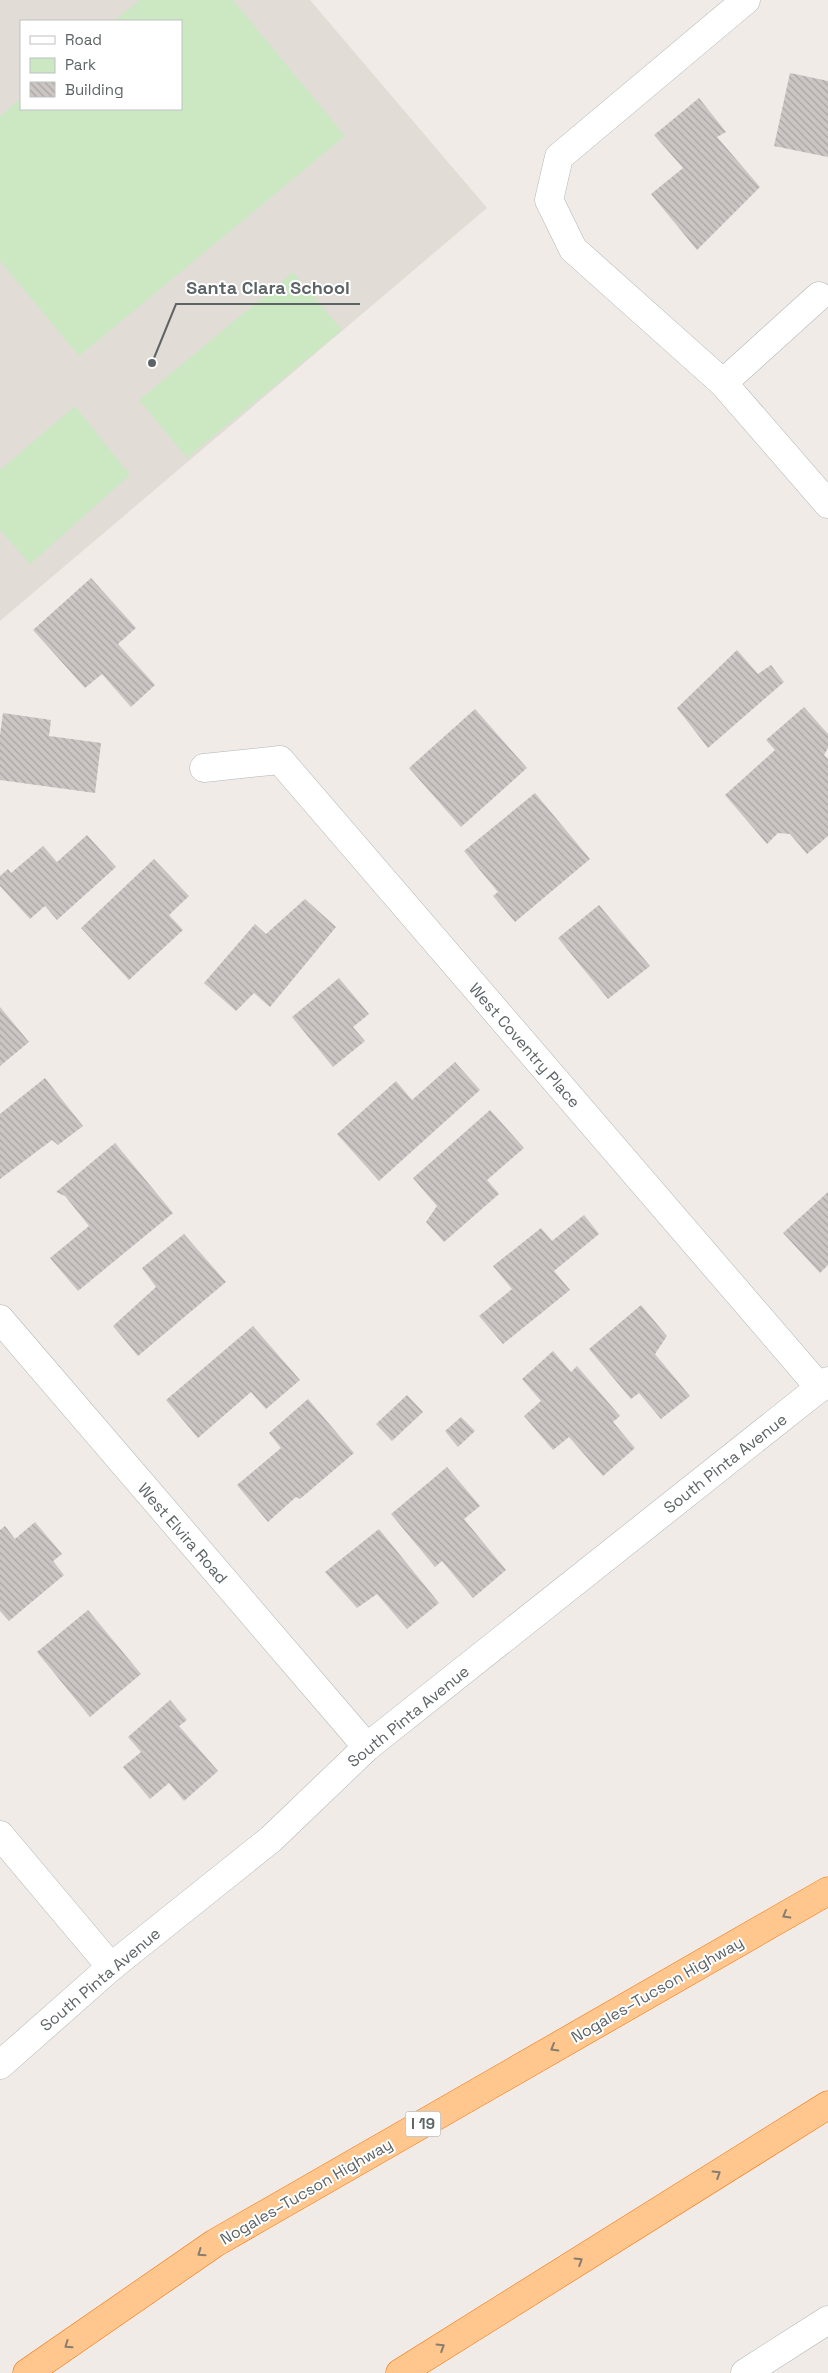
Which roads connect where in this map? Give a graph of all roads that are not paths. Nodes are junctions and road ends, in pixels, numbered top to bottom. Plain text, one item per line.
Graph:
1 (746, 0) edge
2 (820, 296) dead end
3 (723, 383) junction
4 (828, 504) edge
5 (204, 768) dead end
6 (0, 1319) edge
7 (824, 1384) edge
8 (367, 1747) junction
9 (0, 1835) edge
10 (828, 1891) edge
11 (112, 1967) junction
12 (0, 2065) edge
13 (828, 2104) edge
14 (828, 2320) edge
15 (27, 2373) edge
16 (400, 2373) edge
17 (745, 2373) edge

1 - 3 street
2 - 3 street
3 - 4 street
5 - 7 street, West Coventry Place
6 - 8 street, West Elvira Road
7 - 8 street, South Pinta Avenue
8 - 11 street, South Pinta Avenue
9 - 11 street
10 -> 15 highway, Nogales–Tucson Highway / I 19
11 - 12 street, South Pinta Avenue
16 -> 13 highway
14 - 17 street

